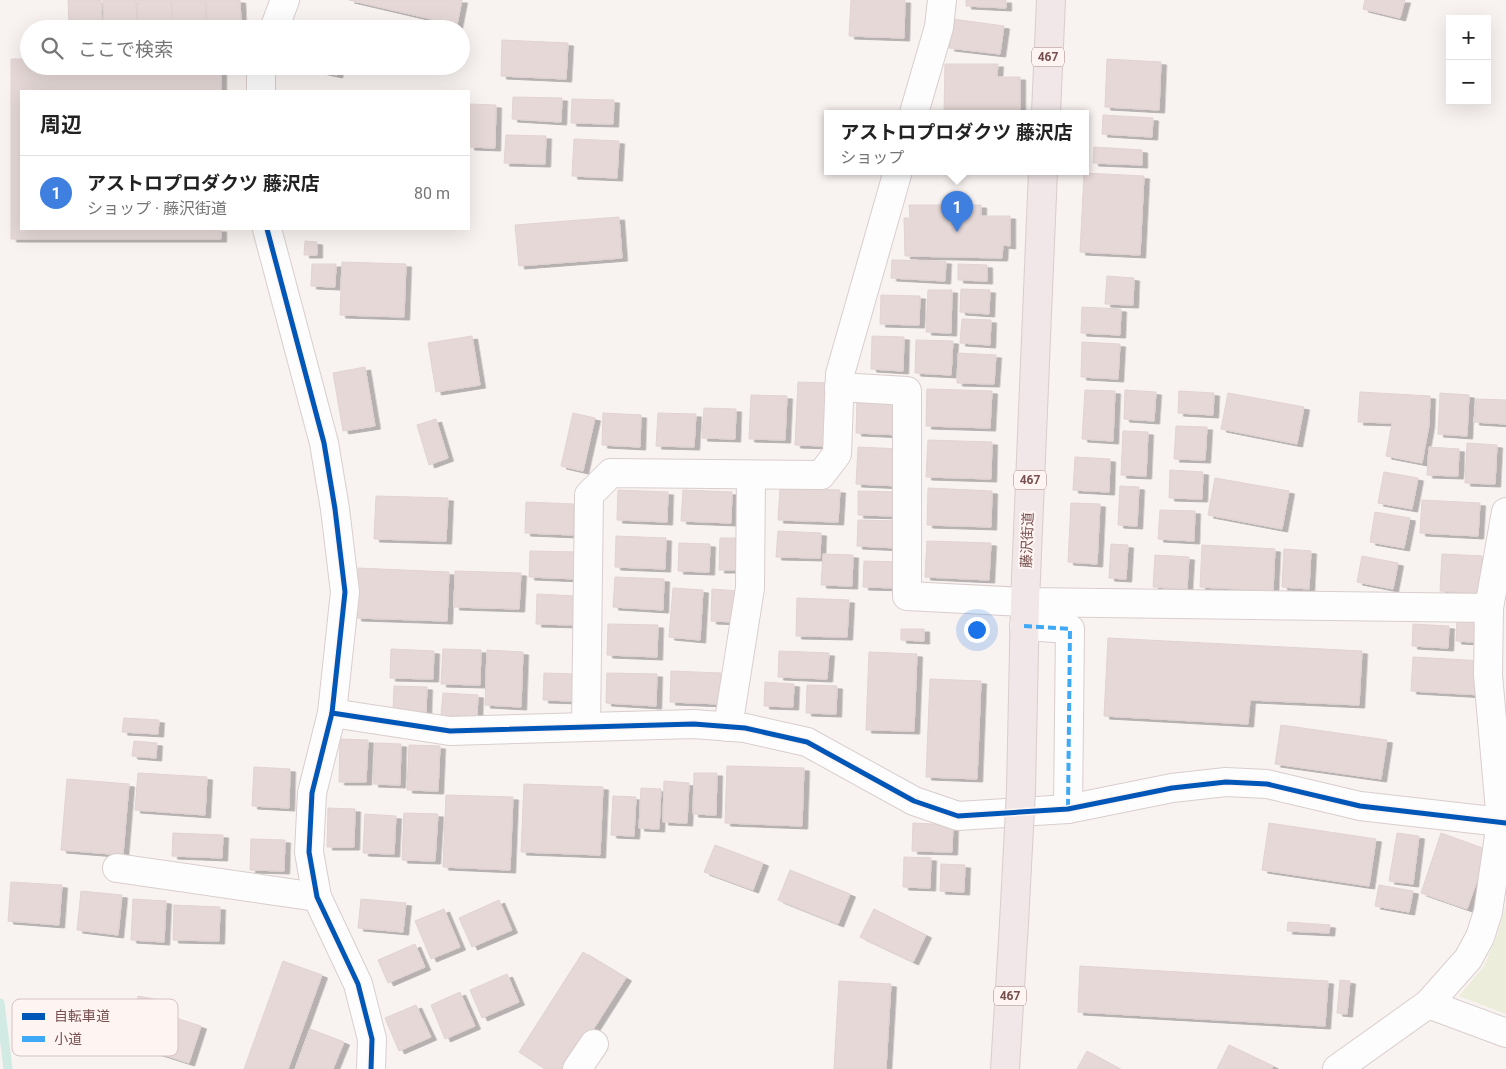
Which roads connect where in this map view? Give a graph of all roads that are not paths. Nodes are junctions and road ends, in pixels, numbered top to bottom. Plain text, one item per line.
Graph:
1 (285, 0) edge
2 (942, 0) edge
3 (1051, 0) edge
4 (277, 20) edge
5 (261, 75) edge
6 (261, 90) edge
7 (915, 110) edge
8 (1046, 110) edge
9 (897, 175) edge
10 (1043, 175) edge
11 (267, 230) edge
12 (840, 387) junction
13 (751, 475) junction
14 (1506, 512) edge
15 (1488, 608) junction
16 (1025, 614) junction
17 (332, 713) junction
18 (586, 727) junction
19 (728, 727) junction
20 (1068, 809) junction
21 (1504, 822) edge
22 (116, 868) dead end
23 (317, 896) junction
24 (1428, 1004) junction
25 (1506, 1033) edge
26 (594, 1044) dead end
27 (371, 1069) edge
28 (577, 1069) edge
29 (1005, 1069) edge
30 (1337, 1069) edge

1 - 4 street
2 - 7 street
3 - 8 highway, 467
5 - 6 street
9 - 12 street
10 - 16 highway, 藤沢街道 / 467
11 - 17 street
12 - 13 street
12 - 16 street
13 - 18 street
13 - 19 street
14 - 15 street
15 - 16 street
15 - 21 street
16 - 20 street
16 - 29 highway, 藤沢街道 / 467, bridge
17 - 18 street
17 - 23 street
18 - 19 street
19 - 20 street
20 - 21 street
21 - 24 street
22 - 23 street
23 - 27 street
24 - 25 street
24 - 30 street
26 - 28 street

